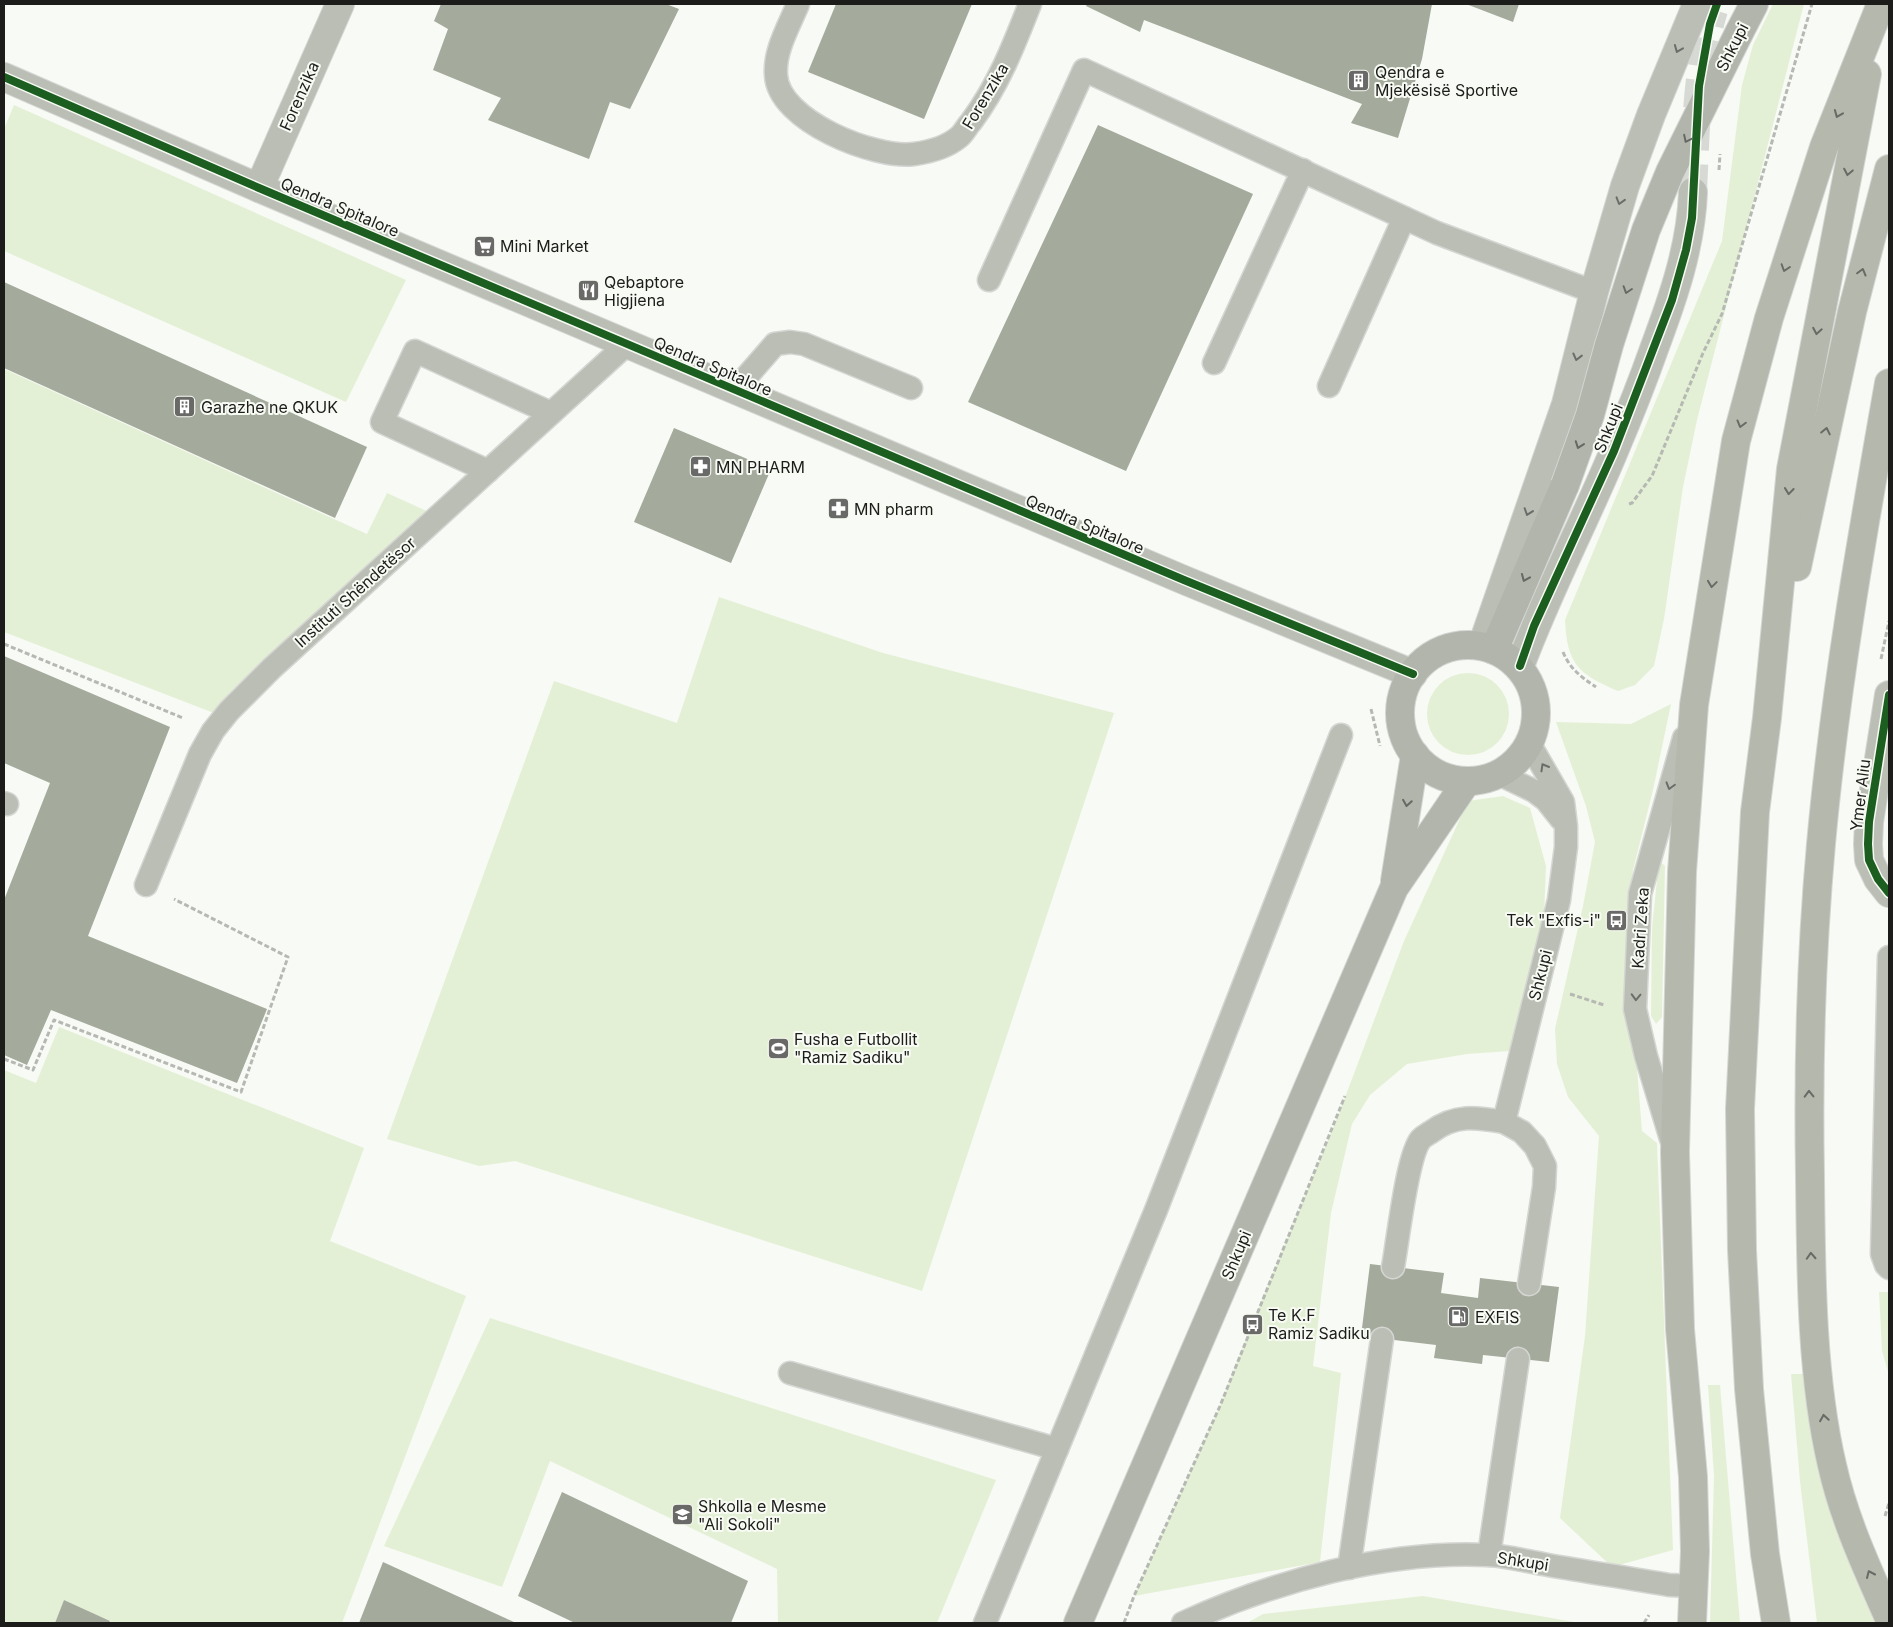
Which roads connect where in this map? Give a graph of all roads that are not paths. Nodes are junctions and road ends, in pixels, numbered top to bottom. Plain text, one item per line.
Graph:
1 (340, 4) edge
2 (798, 4) edge
3 (1030, 4) edge
4 (1754, 4) edge
5 (1882, 4) edge
6 (1709, 6) edge
7 (4, 77) edge
8 (1889, 169) edge
9 (1303, 170) junction
10 (259, 188) junction
11 (1693, 192) tunnel mouth
12 (1404, 218) junction
13 (989, 280) dead end
14 (1594, 292) junction
15 (627, 344) junction
16 (1214, 363) dead end
17 (1889, 383) edge
18 (1329, 386) dead end
19 (911, 388) dead end
20 (735, 390) junction
21 (551, 413) junction
22 (488, 471) junction
23 (1488, 648) junction
24 (1520, 666) junction
25 (1413, 674) junction
26 (1889, 695) edge
27 (1694, 706) junction
28 (1767, 718) junction
29 (1341, 735) dead end
30 (1529, 743) junction
31 (1415, 755) junction
32 (1499, 774) junction
33 (1467, 781) junction
34 (1566, 826) junction
35 (146, 886) road end
36 (1394, 888) junction
37 (1889, 893) edge
38 (1889, 957) edge
39 (1504, 1122) junction
40 (1675, 1152) junction
41 (1393, 1267) dead end
42 (1889, 1268) edge
43 (1530, 1284) dead end
44 (1382, 1339) dead end
45 (1518, 1359) dead end
46 (790, 1373) dead end
47 (1057, 1449) junction
48 (1489, 1555) junction
49 (1350, 1568) junction
50 (1694, 1586) junction
51 (1889, 1618) edge
52 (985, 1623) edge
53 (1078, 1623) edge
54 (1183, 1623) edge
55 (1692, 1623) edge
56 (1776, 1623) edge

1 - 10 street, Forenzika
2 - 3 lane, Forenzika
4 -> 23 main road, Shkupi, bridge
5 -> 27 highway
5 -> 28 highway
6 -> 14 street
7 - 10 street, Qendra Spitalore
28 -> 8 highway
9 - 12 lane
9 - 13 lane
9 - 16 lane
10 - 15 street, Qendra Spitalore
11 - 24 street, Shkupi
12 - 14 lane
12 - 18 lane
14 -> 23 street
15 - 20 street, Qendra Spitalore
15 - 21 lane, Instituti Shëndetësor
51 -> 17 highway
19 - 20 lane
20 - 25 street, Qendra Spitalore
21 - 22 lane, Instituti Shëndetësor
21 - 22 lane
22 - 35 lane, Instituti Shëndetësor
23 - 24 main road
23 - 25 main road
24 - 30 main road
25 - 31 main road
26 - 37 street, Ymer Aliu
27 - 40 highway
27 -> 40 lane, Kadri Zeka
28 - 56 highway
29 - 47 lane
30 - 32 main road
34 -> 30 lane, Shkupi
31 - 33 main road
31 -> 36 main road, Shkupi
32 - 33 main road
32 - 34 lane
33 - 36 main road, Shkupi
34 - 39 lane, Shkupi
36 - 53 main road, Shkupi
38 - 42 lane
39 - 41 lane
39 - 43 lane
40 - 50 highway
44 - 49 lane
45 - 48 lane, Shkupi
46 - 47 lane
47 - 52 lane
48 - 49 lane
48 - 50 lane, Shkupi
49 - 54 lane
50 - 55 highway

